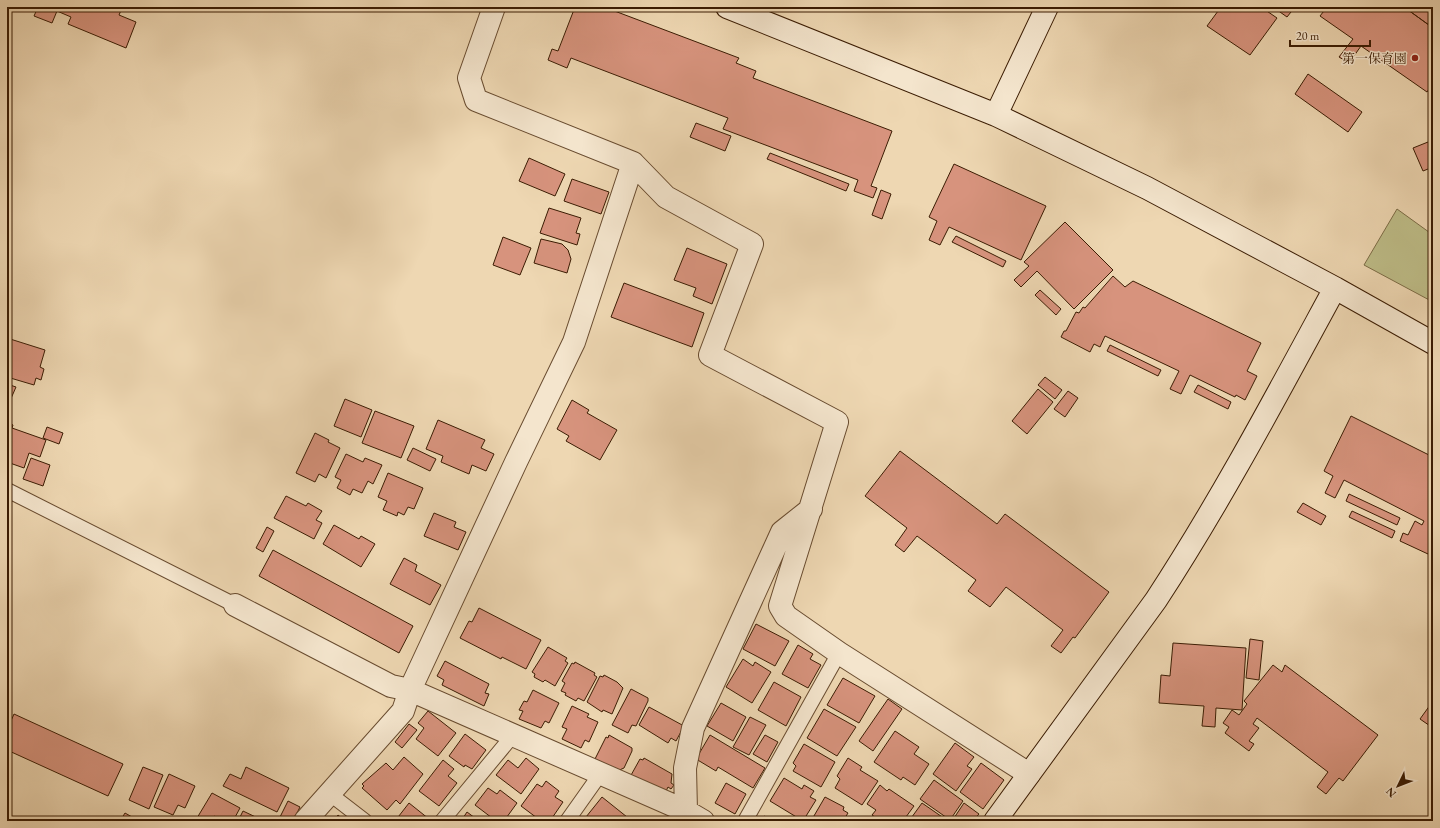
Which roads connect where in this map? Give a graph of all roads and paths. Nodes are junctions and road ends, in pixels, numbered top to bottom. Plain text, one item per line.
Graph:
1 (494, 7) edge
2 (728, 7) edge
3 (1047, 7) edge
4 (996, 115) junction
5 (632, 163) junction
6 (1335, 288) junction
7 (1433, 343) edge
8 (7, 490) edge
9 (812, 509) junction
10 (235, 605) joint
11 (839, 653) junction
12 (410, 690) junction
13 (514, 734) junction
14 (601, 773) junction
15 (1029, 774) junction
16 (330, 794) junction
17 (691, 818) edge
18 (305, 821) edge
19 (365, 821) edge
20 (442, 821) edge
21 (567, 821) edge
22 (745, 821) edge
23 (995, 821) edge

1 - 5 street
2 - 4 street
3 - 4 street
4 - 6 street
5 - 9 street
5 - 12 street
6 - 7 street
6 - 15 street
8 - 10 lane
9 - 11 street
9 - 17 street
10 - 12 street
11 - 15 street
11 - 22 lane
12 - 13 street
12 - 16 street
13 - 14 street
13 - 20 lane
14 - 17 street
14 - 21 lane
15 - 23 street
16 - 18 street
16 - 19 lane

